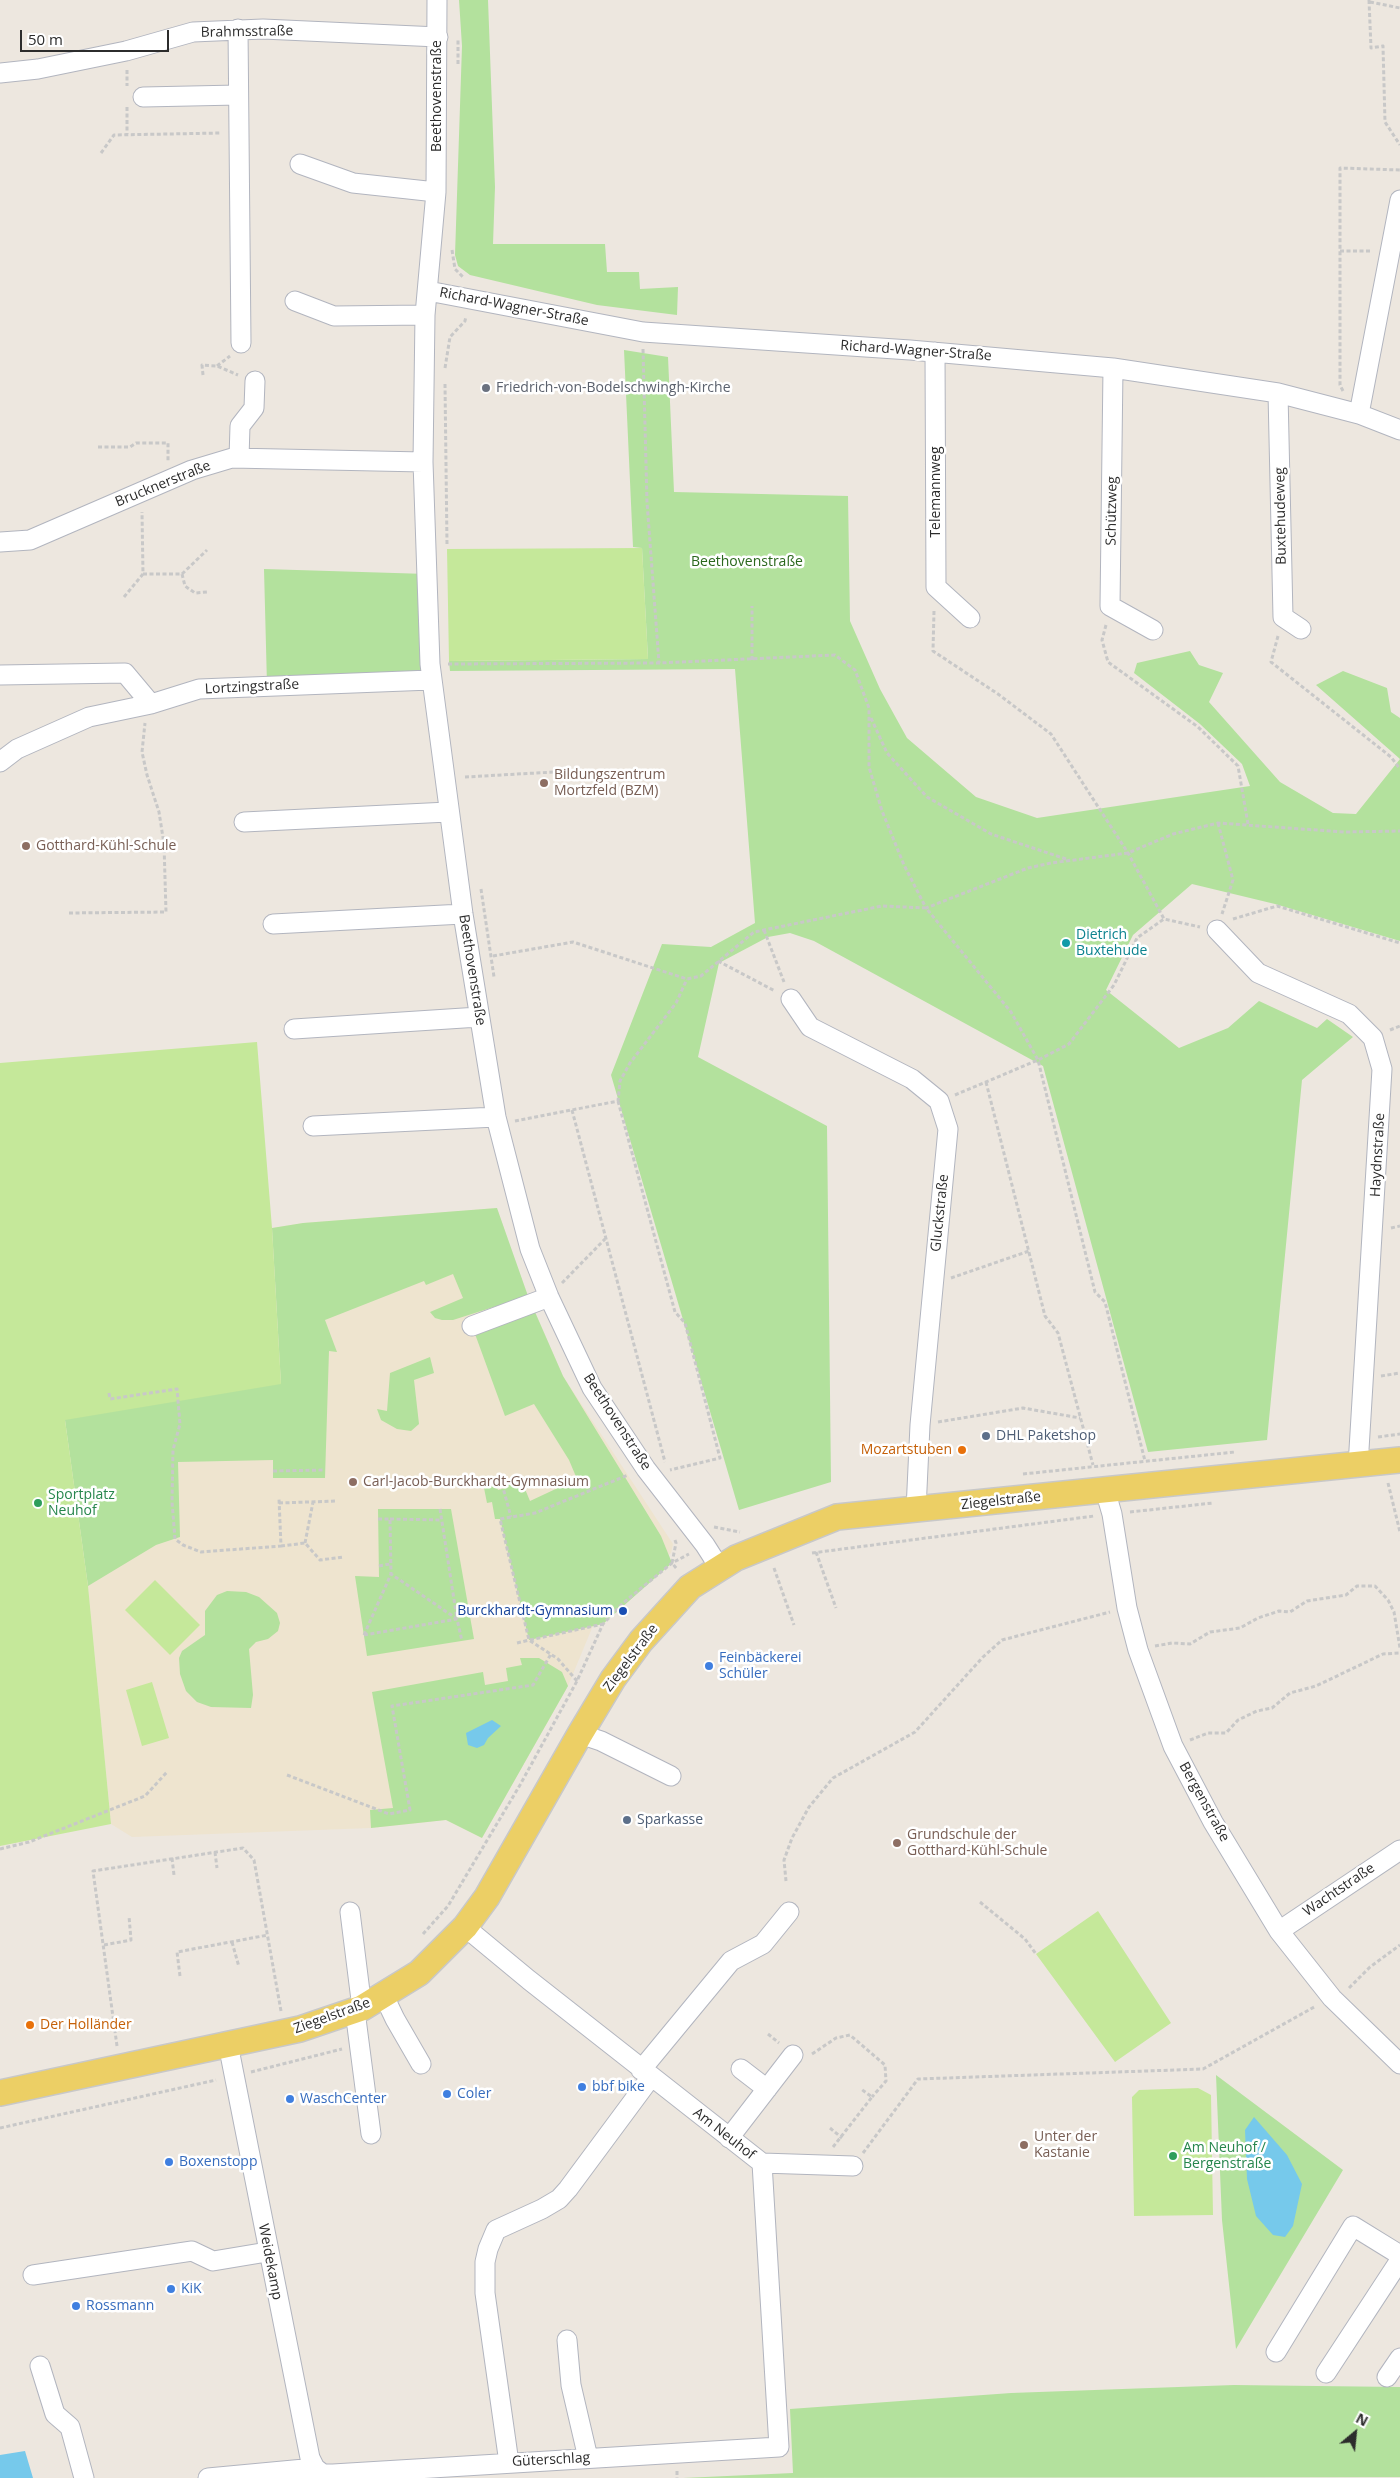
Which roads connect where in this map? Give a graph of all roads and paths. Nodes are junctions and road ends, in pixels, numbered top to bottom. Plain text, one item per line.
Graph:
1 (437, 0) edge
2 (1370, 1) edge
3 (1400, 8) edge
4 (238, 29) junction
5 (458, 31) dead end
6 (438, 37) junction
7 (458, 67) dead end
8 (0, 73) edge
9 (238, 95) junction
10 (143, 97) dead end
11 (239, 132) junction
12 (1400, 145) edge
13 (101, 153) dead end
14 (300, 164) dead end
15 (1400, 170) edge
16 (436, 192) junction
17 (1400, 200) edge
18 (452, 246) dead end
19 (1392, 250) junction
20 (1340, 251) junction
21 (1394, 277) edge
22 (428, 291) junction
23 (471, 299) junction
24 (295, 301) dead end
25 (426, 315) junction
26 (643, 332) junction
27 (241, 343) dead end
28 (935, 352) junction
29 (1113, 368) junction
30 (203, 374) dead end
31 (255, 381) joint
32 (1340, 385) dead end
33 (1278, 393) junction
34 (1360, 414) junction
35 (1400, 430) edge
36 (98, 447) dead end
37 (239, 458) junction
38 (168, 460) dead end
39 (423, 462) junction
40 (142, 491) junction
41 (0, 542) edge
42 (447, 549) dead end
43 (206, 550) dead end
44 (143, 574) junction
45 (182, 574) junction
46 (936, 587) junction
47 (207, 592) dead end
48 (124, 597) dead end
49 (752, 606) dead end
50 (1283, 617) junction
51 (970, 618) dead end
52 (1301, 629) dead end
53 (1152, 630) dead end
54 (1102, 640) dead end
55 (752, 660) junction
56 (449, 663) junction
57 (659, 663) junction
58 (450, 671) dead end
59 (430, 672) junction
60 (0, 675) edge
61 (151, 704) junction
62 (870, 717) junction
63 (0, 762) edge
64 (464, 769) dead end
65 (1400, 769) edge
66 (554, 772) dead end
67 (465, 777) junction
68 (466, 787) dead end
69 (448, 812) junction
70 (244, 822) dead end
71 (1218, 823) junction
72 (1248, 824) junction
73 (1400, 831) edge
74 (1128, 853) junction
75 (1069, 860) junction
76 (479, 880) dead end
77 (926, 908) junction
78 (69, 913) dead end
79 (463, 914) junction
80 (1164, 919) junction
81 (273, 924) dead end
82 (1218, 927) junction
83 (764, 930) junction
84 (1400, 943) edge
85 (493, 956) junction
86 (471, 958) junction
87 (718, 961) junction
88 (687, 979) junction
89 (495, 986) dead end
90 (791, 999) junction
91 (479, 1017) junction
92 (294, 1029) dead end
93 (1038, 1060) junction
94 (986, 1082) junction
95 (618, 1100) junction
96 (939, 1101) junction
97 (572, 1110) junction
98 (516, 1112) dead end
99 (518, 1120) junction
100 (497, 1121) junction
101 (314, 1126) dead end
102 (519, 1128) dead end
103 (605, 1239) junction
104 (1029, 1251) junction
105 (560, 1274) dead end
106 (562, 1283) junction
107 (932, 1284) junction
108 (557, 1294) junction
109 (472, 1326) dead end
110 (170, 1386) dead end
111 (170, 1390) junction
112 (110, 1393) dead end
113 (1080, 1418) junction
114 (920, 1425) junction
115 (651, 1461) junction
116 (1145, 1461) dead end
117 (1392, 1461) edge
118 (1093, 1465) dead end
119 (1358, 1466) junction
120 (325, 1470) dead end
121 (668, 1470) junction
122 (273, 1471) dead end
123 (673, 1478) dead end
124 (502, 1484) dead end
125 (1105, 1490) junction
126 (337, 1501) dead end
127 (313, 1502) junction
128 (440, 1508) dead end
129 (916, 1510) junction
130 (1112, 1514) junction
131 (511, 1517) junction
132 (378, 1519) dead end
133 (390, 1519) junction
134 (442, 1520) junction
135 (708, 1520) dead end
136 (1400, 1532) edge
137 (744, 1533) dead end
138 (305, 1543) junction
139 (281, 1546) junction
140 (816, 1552) junction
141 (810, 1553) dead end
142 (344, 1557) dead end
143 (390, 1564) junction
144 (783, 1564) dead end
145 (379, 1566) dead end
146 (719, 1567) junction
147 (774, 1568) junction
148 (766, 1571) dead end
149 (391, 1574) junction
150 (836, 1608) dead end
151 (1127, 1608) junction
152 (457, 1619) junction
153 (794, 1626) dead end
154 (529, 1640) junction
155 (462, 1641) dead end
156 (517, 1643) dead end
157 (1400, 1648) edge
158 (1138, 1650) junction
159 (1400, 1653) edge
160 (551, 1654) junction
161 (577, 1682) junction
162 (580, 1734) junction
163 (1173, 1746) junction
164 (167, 1772) dead end
165 (287, 1776) dead end
166 (671, 1776) dead end
167 (0, 1849) edge
168 (1400, 1850) edge
169 (215, 1852) junction
170 (172, 1858) junction
171 (217, 1868) dead end
172 (174, 1875) dead end
173 (786, 1881) dead end
174 (980, 1902) dead end
175 (350, 1912) dead end
176 (789, 1912) dead end
177 (129, 1916) dead end
178 (465, 1927) junction
179 (1279, 1931) junction
180 (268, 1935) junction
181 (418, 1940) dead end
182 (232, 1942) junction
183 (1400, 1945) edge
184 (104, 1946) junction
185 (1036, 1954) dead end
186 (239, 1967) dead end
187 (180, 1976) dead end
188 (384, 1996) junction
189 (1333, 2000) junction
190 (358, 2009) junction
191 (285, 2033) junction
192 (768, 2034) dead end
193 (228, 2044) junction
194 (793, 2055) junction
195 (421, 2064) dead end
196 (1400, 2064) edge
197 (120, 2067) junction
198 (741, 2069) dead end
199 (646, 2073) junction
200 (767, 2089) junction
201 (861, 2089) dead end
202 (0, 2093) edge
203 (872, 2097) junction
204 (6, 2127) dead end
205 (0, 2128) edge
206 (830, 2128) dead end
207 (371, 2134) dead end
208 (729, 2138) junction
209 (842, 2138) junction
210 (830, 2151) dead end
211 (762, 2163) junction
212 (853, 2166) joint
213 (267, 2252) junction
214 (1400, 2255) edge
215 (1400, 2260) edge
216 (33, 2275) dead end
217 (567, 2340) dead end
218 (1276, 2352) dead end
219 (1400, 2358) edge
220 (40, 2366) dead end
221 (1326, 2373) dead end
222 (1388, 2377) dead end
223 (779, 2447) joint
224 (588, 2458) junction
225 (509, 2463) junction
226 (326, 2473) edge
227 (84, 2478) edge
228 (208, 2478) edge

1 - 6 street, Beethovenstraße
2 - 3 path
2 - 12 path
4 - 6 street, Brahmsstraße
4 - 8 street, Brahmsstraße
4 - 9 street
5 - 7 path
6 - 16 street, Beethovenstraße
9 - 10 street
9 - 11 street
11 - 13 path
11 - 27 street
14 - 16 street
15 - 20 path
16 - 22 street, Beethovenstraße
17 - 19 street
18 - 23 path
19 - 20 path
19 - 21 street
20 - 32 path
21 - 34 street
22 - 23 street, Richard-Wagner-Straße
22 - 25 street, Beethovenstraße
23 - 26 street, Richard-Wagner-Straße
23 - 42 path
24 - 25 street
25 - 39 street, Beethovenstraße
26 - 28 street, Richard-Wagner-Straße
26 - 57 path
28 - 29 street, Richard-Wagner-Straße
28 - 46 street, Telemannweg
29 - 33 street, Richard-Wagner-Straße
29 - 53 street, Schützweg
30 - 31 path
31 - 37 street
33 - 34 street, Richard-Wagner-Straße
33 - 50 street, Buxtehudeweg
34 - 35 street, Richard-Wagner-Straße
36 - 38 path
37 - 39 street, Brucknerstraße
37 - 40 street, Brucknerstraße
39 - 59 street, Beethovenstraße
40 - 41 street, Brucknerstraße
40 - 44 path
43 - 45 path
44 - 45 path
44 - 48 path
45 - 47 path
46 - 51 street
46 - 74 path
49 - 55 path
50 - 52 street
50 - 65 path
54 - 72 path
55 - 57 path
55 - 62 path
56 - 57 path
56 - 58 path
56 - 59 path
59 - 61 street, Lortzingstraße
59 - 69 street, Beethovenstraße
60 - 61 street
61 - 63 street, Lortzingstraße
61 - 78 path
62 - 75 path
62 - 77 path
64 - 67 path
66 - 67 path
67 - 68 path
69 - 70 street
69 - 79 street, Beethovenstraße
71 - 72 path
71 - 74 path
71 - 82 path
72 - 73 path
74 - 75 path
74 - 80 path
75 - 77 path
76 - 85 path
77 - 83 path
77 - 93 path
79 - 81 street
79 - 86 street, Beethovenstraße
80 - 82 path
80 - 93 path
82 - 84 path
82 - 119 street, Haydnstraße
83 - 87 path
83 - 90 path
85 - 86 path
85 - 88 path
85 - 89 path
86 - 91 street, Beethovenstraße
87 - 88 path
87 - 90 path
88 - 95 path
90 - 96 street
91 - 92 street
91 - 100 street, Beethovenstraße
93 - 94 path
93 - 116 path
94 - 96 path
94 - 104 path
95 - 97 path
95 - 121 path
96 - 107 street, Gluckstraße
97 - 99 path
97 - 103 path
98 - 99 path
99 - 100 path
99 - 102 path
100 - 101 street
100 - 108 street, Beethovenstraße
103 - 106 path
103 - 121 path
104 - 107 path
104 - 113 path
105 - 106 path
106 - 108 path
106 - 108 path
107 - 114 street, Gluckstraße
108 - 109 street
108 - 115 street, Beethovenstraße
110 - 111 path
111 - 112 path
111 - 139 path
113 - 114 path
113 - 118 path
114 - 129 street, Gluckstraße
115 - 121 path
115 - 131 path
115 - 146 street, Beethovenstraße
117 - 119 main road, Ziegelstraße
117 - 136 path
119 - 125 main road, Ziegelstraße
120 - 122 path
121 - 123 path
124 - 131 path
125 - 129 main road, Ziegelstraße
125 - 130 street, Bergenstraße
126 - 127 path
127 - 138 path
127 - 139 path
128 - 134 path
129 - 146 main road, Ziegelstraße
130 - 140 path
130 - 151 street, Bergenstraße
131 - 154 path
132 - 133 path
133 - 134 path
133 - 143 path
134 - 152 path
135 - 137 path
138 - 139 path
138 - 142 path
140 - 141 path
140 - 150 path
143 - 145 path
143 - 149 path
144 - 147 path
146 - 162 main road, Ziegelstraße
147 - 148 path
147 - 153 path
149 - 152 path
149 - 152 path
151 - 158 street, Bergenstraße
151 - 173 path
152 - 155 path
154 - 156 path
154 - 160 path
154 - 161 path
157 - 158 path
158 - 163 street, Bergenstraße
159 - 163 path
160 - 161 path
160 - 165 path
161 - 181 path
162 - 166 street
162 - 178 main road, Ziegelstraße
163 - 179 street, Bergenstraße
164 - 167 path
168 - 179 street, Wachtstraße
169 - 170 path
169 - 171 path
169 - 180 path
170 - 172 path
170 - 184 path
174 - 185 path
175 - 190 street
176 - 199 street
177 - 184 path
178 - 188 main road, Ziegelstraße
178 - 199 street, Am Neuhof
179 - 189 street, Bergenstraße
180 - 182 path
180 - 191 path
182 - 186 path
182 - 187 path
183 - 189 path
184 - 197 path
188 - 190 main road, Ziegelstraße
188 - 195 street
189 - 196 street, Bergenstraße
189 - 212 path
190 - 191 main road, Ziegelstraße
190 - 207 street
191 - 193 main road, Ziegelstraße
192 - 194 path
193 - 197 main road, Ziegelstraße
193 - 213 street, Weidekamp
194 - 200 street
194 - 203 path
197 - 202 main road, Ziegelstraße
198 - 200 street
199 - 208 street, Am Neuhof
199 - 225 street
200 - 208 street
201 - 203 path
203 - 209 path
204 - 205 path
206 - 209 path
208 - 211 street, Am Neuhof
209 - 210 path
211 - 212 street
211 - 223 street, Am Neuhof
213 - 216 street
213 - 226 street, Weidekamp
214 - 218 street
215 - 221 street
217 - 224 street
219 - 222 street
220 - 227 street
223 - 224 street, Güterschlag
224 - 225 street, Güterschlag
225 - 226 street, Güterschlag
226 - 228 street, Güterschlag

